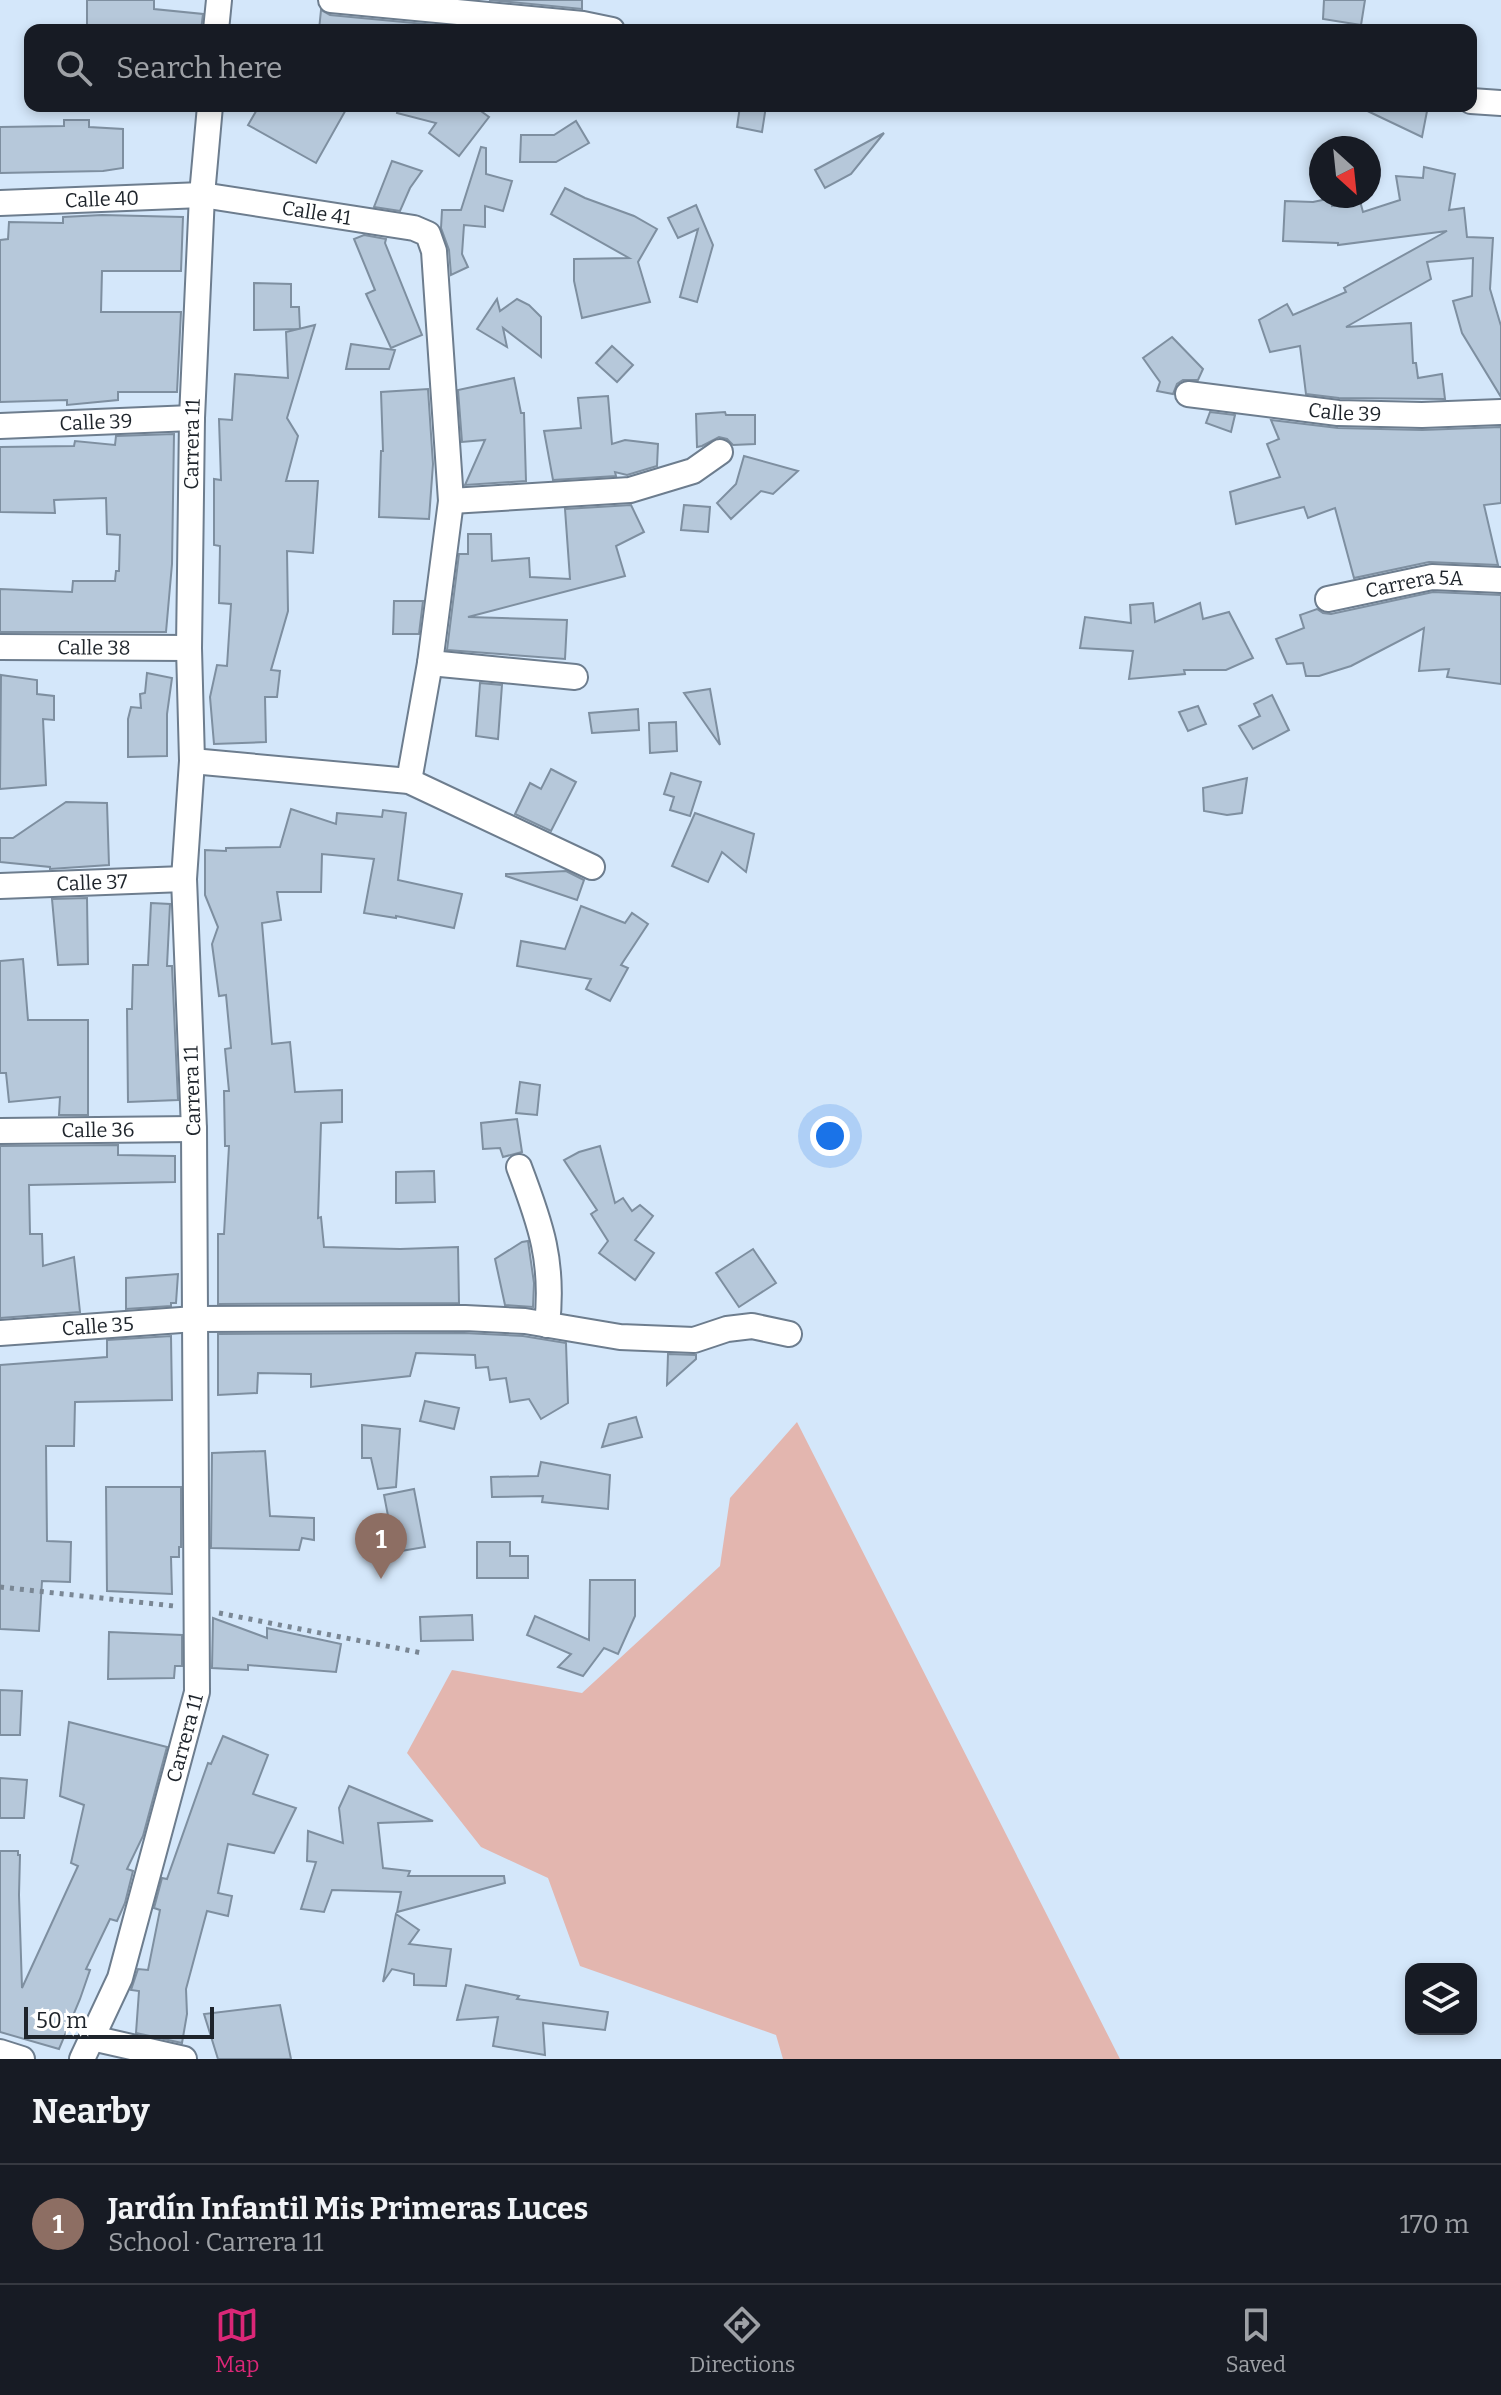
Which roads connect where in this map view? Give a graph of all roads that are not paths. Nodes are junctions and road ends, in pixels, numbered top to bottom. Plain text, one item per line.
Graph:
1 (219, 0) edge
2 (331, 0) edge
3 (217, 24) edge
4 (583, 24) edge
5 (1477, 101) edge
6 (1501, 103) edge
7 (209, 112) edge
8 (202, 195) junction
9 (0, 203) edge
10 (1188, 394) dead end
11 (1501, 412) edge
12 (192, 418) junction
13 (0, 426) edge
14 (720, 452) dead end
15 (451, 501) junction
16 (1501, 580) edge
17 (1328, 599) dead end
18 (0, 647) edge
19 (189, 648) junction
20 (430, 663) junction
21 (575, 677) dead end
22 (192, 761) junction
23 (409, 781) junction
24 (592, 867) dead end
25 (184, 879) junction
26 (0, 886) edge
27 (194, 1129) junction
28 (0, 1131) edge
29 (519, 1167) dead end
30 (195, 1319) junction
31 (547, 1325) junction
32 (0, 1333) edge
33 (789, 1334) dead end
34 (87, 2048) edge
35 (0, 2052) edge
36 (22, 2059) edge
37 (184, 2059) edge

1 - 3 street
2 - 4 street
5 - 6 street
7 - 8 street, Carrera 11
8 - 9 street, Calle 40
8 - 12 street, Carrera 11
8 - 15 street, Calle 41
10 - 11 street, Calle 39
12 - 13 street, Calle 39
12 - 19 street, Carrera 11
14 - 15 street
15 - 20 street
16 - 17 street, Carrera 5A
18 - 19 street, Calle 38
19 - 22 street, Carrera 11
20 - 21 street
20 - 23 street
22 - 23 street
22 - 25 street, Carrera 11
23 - 24 street
25 - 26 street, Calle 37
25 - 27 street, Carrera 11
27 - 28 street, Calle 36
27 - 30 street, Carrera 11
29 - 31 street
30 - 31 street, Calle 35
30 - 32 street, Calle 35
30 - 34 street, Carrera 11
31 - 33 street, Calle 35
34 - 37 street
35 - 36 street

